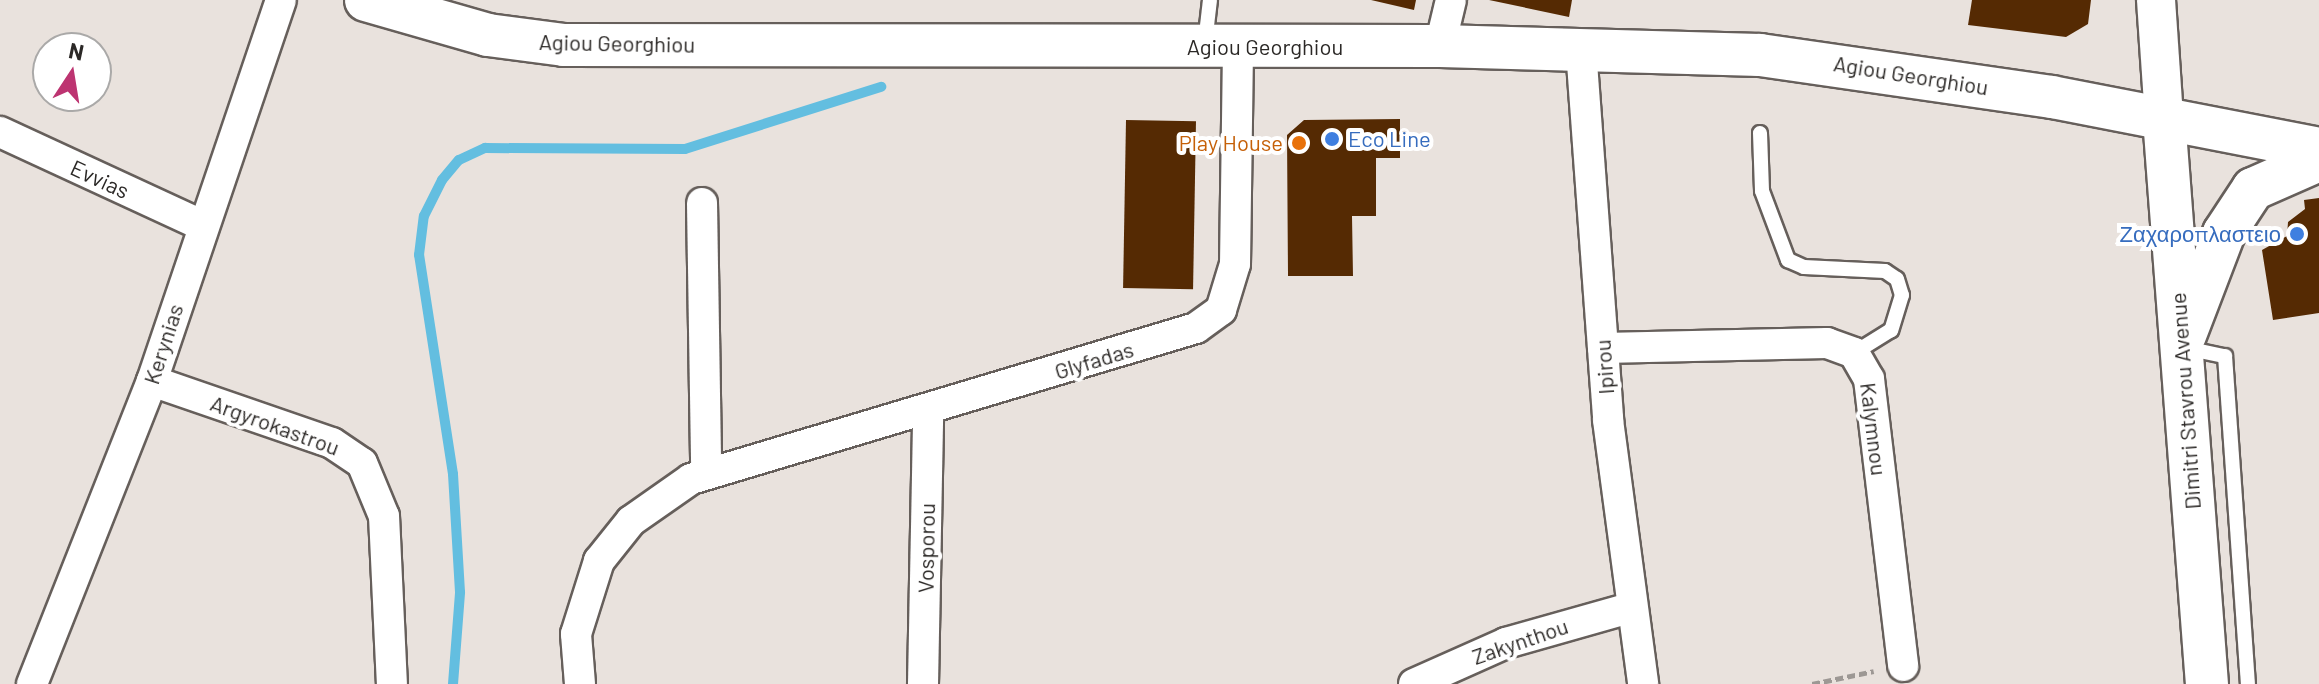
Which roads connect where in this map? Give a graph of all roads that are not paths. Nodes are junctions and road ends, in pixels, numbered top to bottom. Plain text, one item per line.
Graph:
1 (281, 0) edge
2 (366, 0) edge
3 (1210, 0) edge
4 (1451, 0) edge
5 (2156, 0) edge
6 (1440, 46) junction
7 (1221, 48) junction
8 (1581, 49) junction
9 (2164, 118) junction
10 (0, 132) edge
11 (1760, 133) dead end
12 (2319, 149) edge
13 (2319, 160) edge
14 (702, 203) dead end
15 (201, 225) junction
16 (2181, 346) junction
17 (1603, 348) junction
18 (1854, 353) junction
19 (152, 381) junction
20 (928, 412) junction
21 (706, 472) junction
22 (1630, 608) junction
23 (1903, 666) road end
24 (32, 684) edge
25 (392, 684) edge
26 (580, 684) edge
27 (923, 684) edge
28 (1414, 684) edge
29 (1643, 684) edge
30 (2207, 684) edge
31 (2248, 684) edge

1 - 15 street, Kerynias
2 - 7 main road, Agiou Georghiou
3 - 7 lane
4 - 6 street
5 - 9 street
6 - 7 main road, Agiou Georghiou
6 - 8 main road, Agiou Georghiou
7 - 20 street, Glyfadas
8 - 9 main road, Agiou Georghiou
8 - 17 street, Ipirou
9 - 12 main road, Agiou Georghiou
9 - 16 main road, Dimitri Stavrou Avenue
10 - 15 street, Evvias
11 - 18 lane
13 - 16 main road
14 - 21 street
15 - 19 street, Kerynias
16 - 30 main road, Dimitri Stavrou Avenue
16 - 31 lane
17 - 18 street, Kalymnou
17 - 22 street, Ipirou
18 - 23 street, Kalymnou
19 - 24 street, Kerynias
19 - 25 street, Argyrokastrou
20 - 21 street, Glyfadas
20 - 27 street, Vosporou
21 - 26 street, Glyfadas
22 - 28 street, Zakynthou
22 - 29 street, Ipirou

